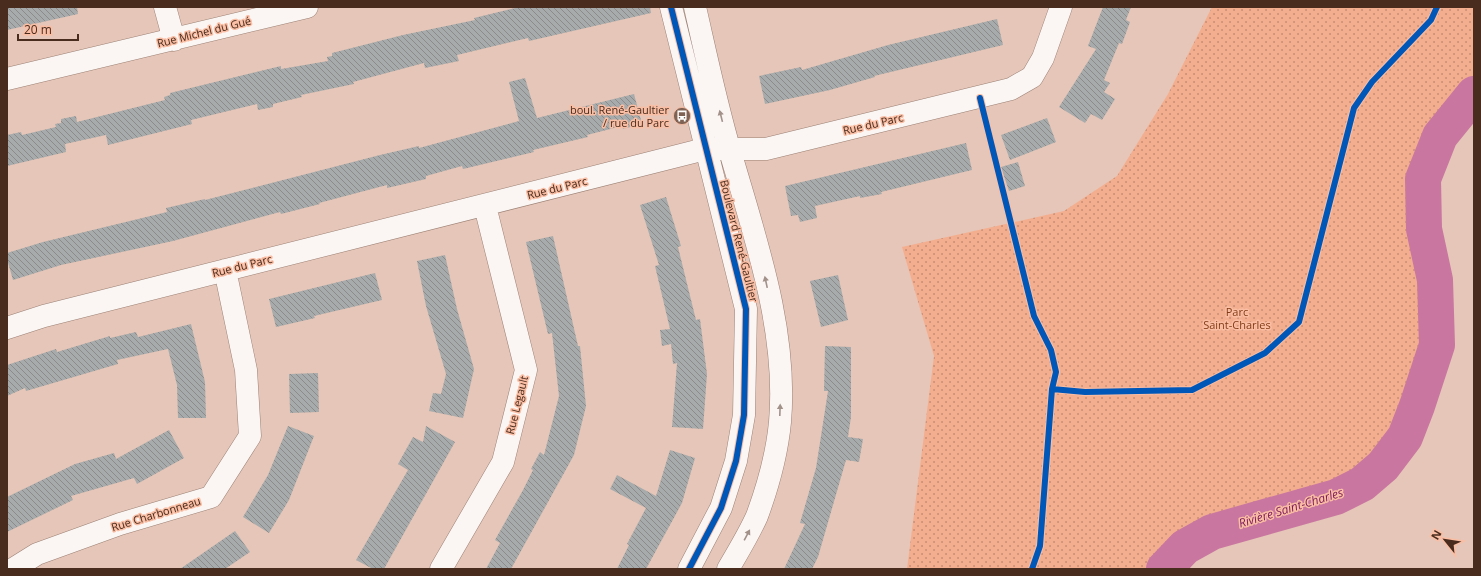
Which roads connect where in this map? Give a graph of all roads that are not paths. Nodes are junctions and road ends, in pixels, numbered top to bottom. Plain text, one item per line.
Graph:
1 (165, 7) edge
2 (307, 7) edge
3 (671, 7) edge
4 (695, 7) edge
5 (1061, 7) edge
6 (232, 16) edge
7 (174, 40) junction
8 (7, 79) edge
9 (705, 149) junction
10 (729, 149) junction
11 (484, 206) junction
12 (225, 270) junction
13 (7, 328) edge
14 (13, 569) edge
15 (441, 569) edge
16 (689, 569) edge
17 (728, 569) edge

1 - 7 street
2 - 6 street, Rue Michel du Gué
3 - 9 street, Boulevard René-Gaultier
10 -> 4 street, Boulevard René-Gaultier
5 - 10 street, Rue du Parc
6 - 7 street, Rue Michel du Gué
7 - 8 street, Rue Michel du Gué
9 - 10 street, Rue du Parc
9 - 11 street, Rue du Parc
9 - 16 street, Boulevard René-Gaultier
17 -> 10 street, Boulevard René-Gaultier
11 - 12 street, Rue du Parc
11 - 15 street, Rue Legault
12 - 13 street, Rue du Parc
12 - 14 street, Rue Charbonneau

